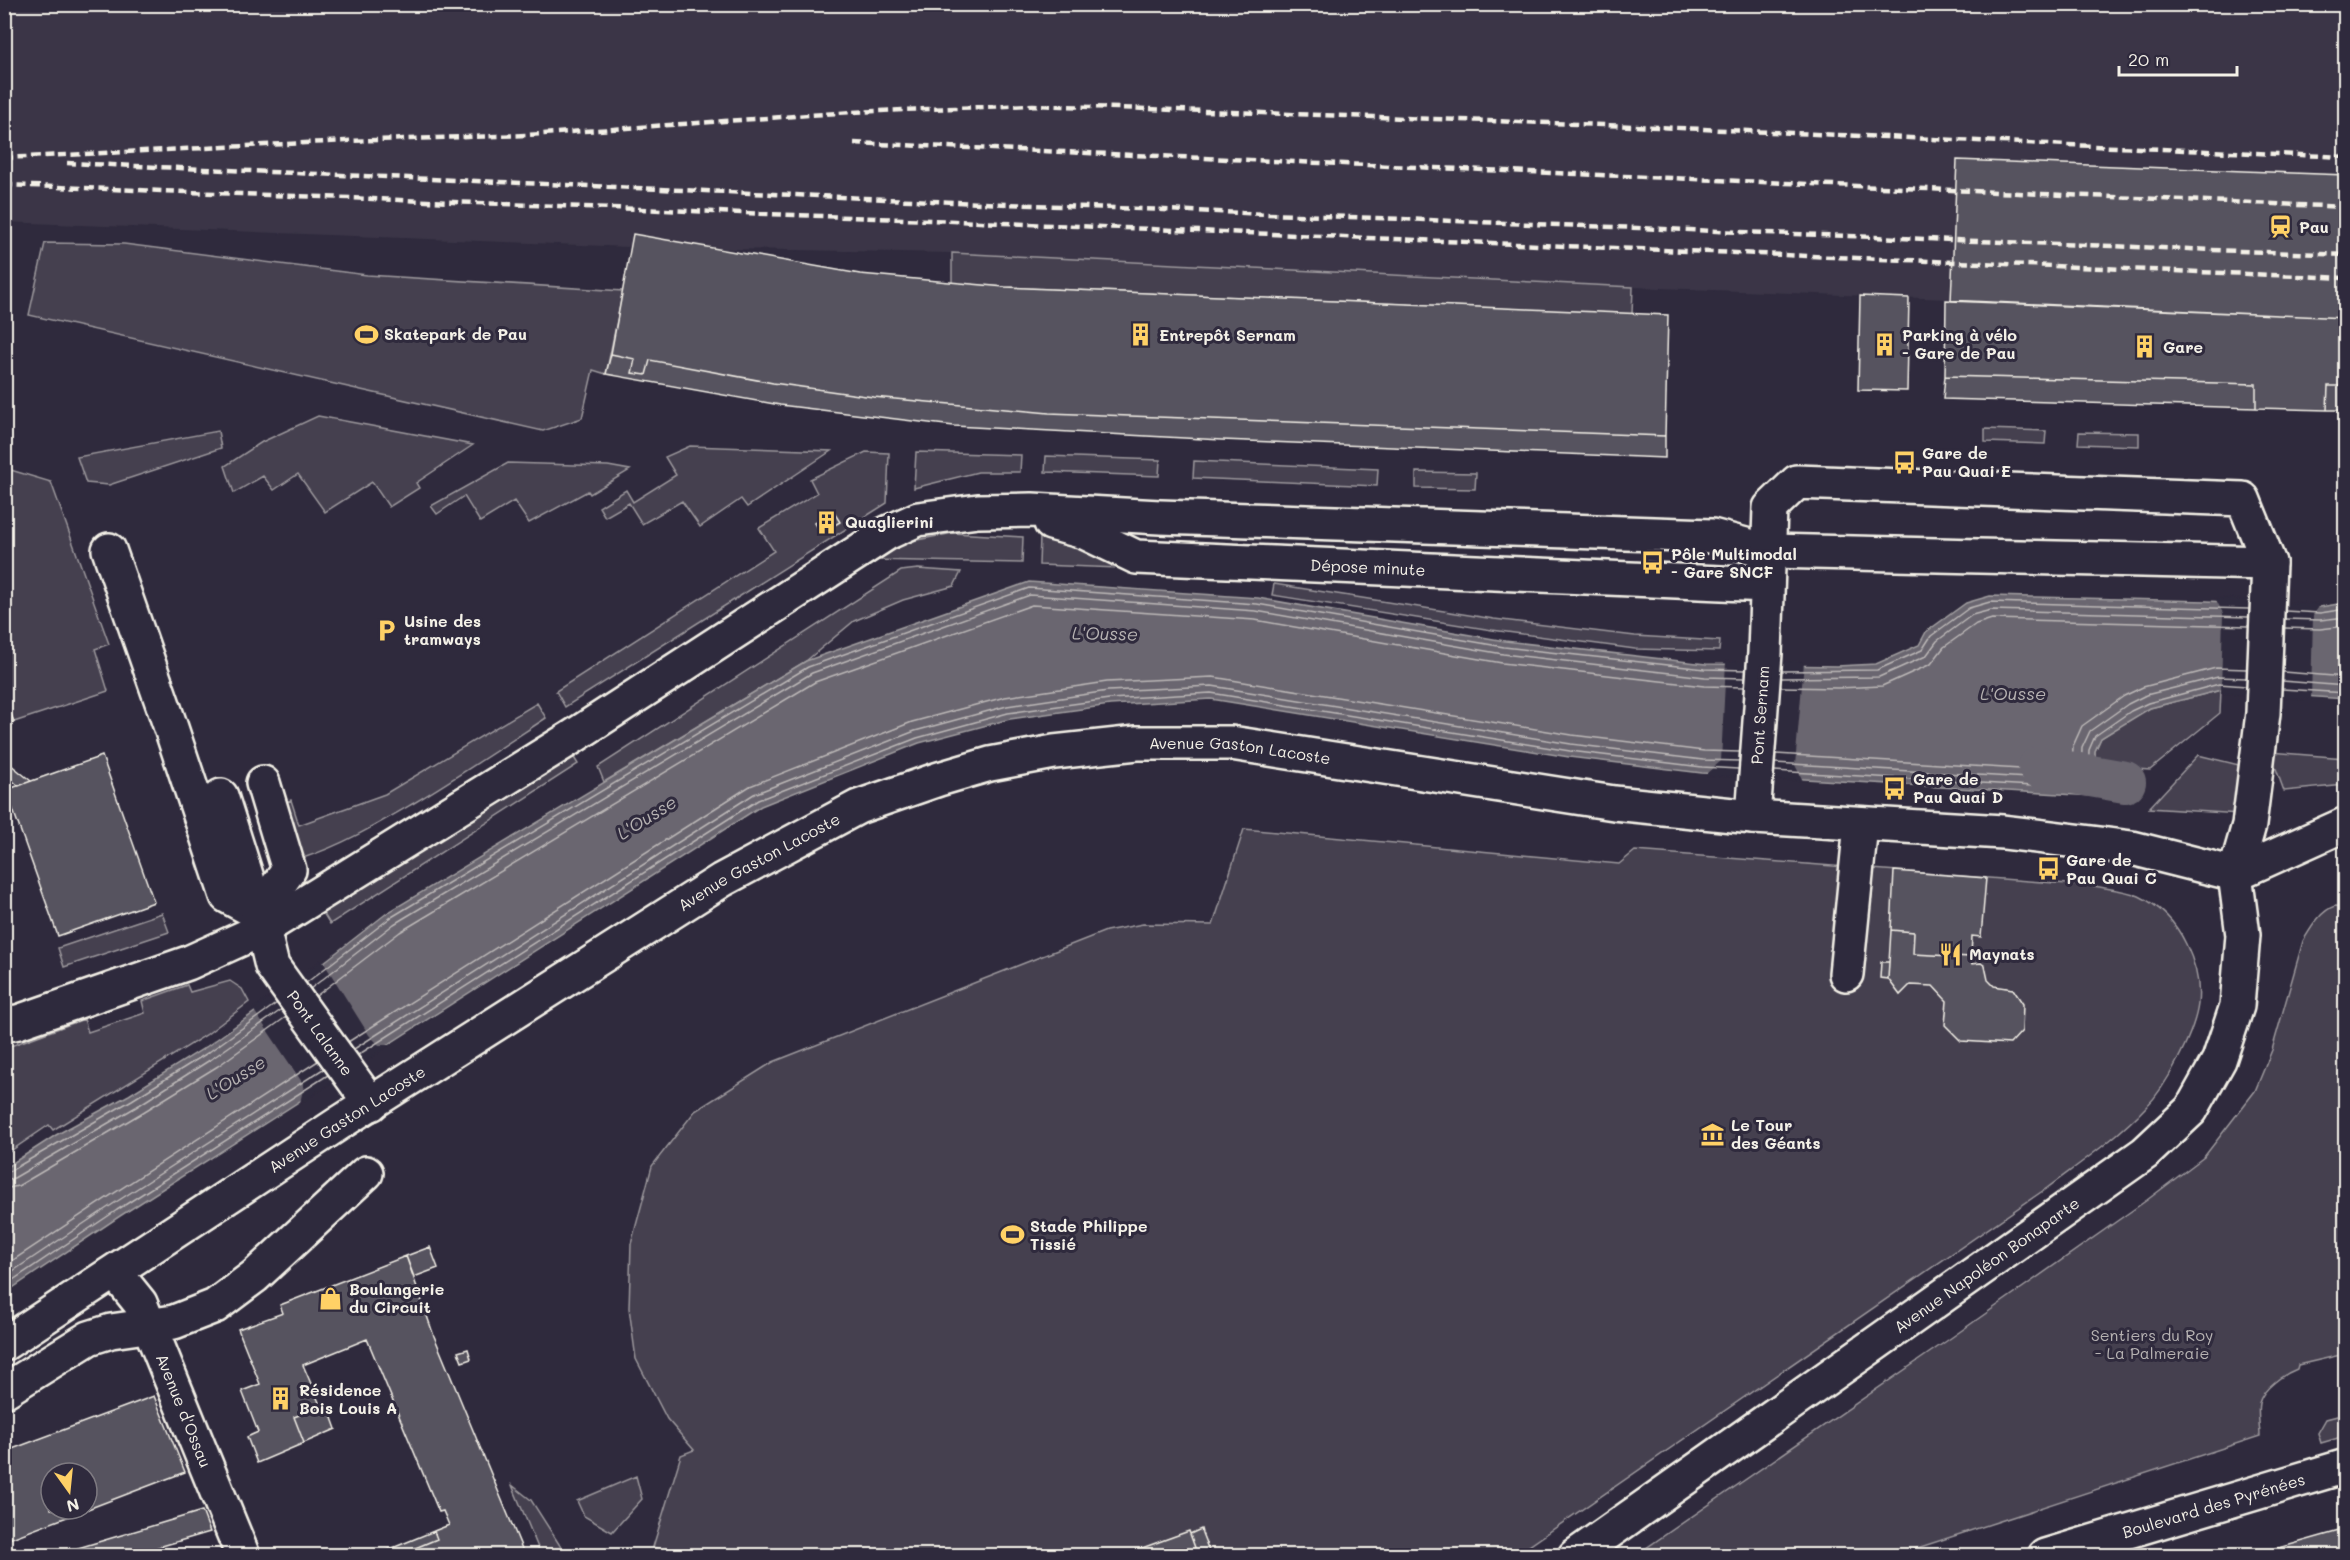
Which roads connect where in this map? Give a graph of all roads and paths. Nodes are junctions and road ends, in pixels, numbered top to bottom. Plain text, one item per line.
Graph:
1 (978, 511) junction
2 (109, 550) dead end
3 (1768, 551) junction
4 (2269, 563) junction
5 (1767, 585) junction
6 (1753, 817) junction
7 (1861, 824) junction
8 (2346, 824) edge
9 (2235, 874) junction
10 (260, 921) junction
11 (1846, 974) dead end
12 (4, 1025) edge
13 (364, 1095) junction
14 (366, 1173) dead end
15 (115, 1272) junction
16 (149, 1325) junction
17 (4, 1344) edge
18 (4, 1392) edge
19 (2346, 1466) edge
20 (2111, 1545) edge
21 (243, 1556) edge
22 (1575, 1556) edge
23 (2045, 1556) edge

1 - 3 main road
1 - 5 main road, Dépose minute
1 - 10 main road
2 - 10 main road
3 - 4 main road
3 - 4 main road, Pont Sernam
3 - 5 main road, Pont Sernam
4 - 9 main road
5 - 6 main road, Pont Sernam
6 - 7 main road, Avenue Gaston Lacoste
6 - 13 main road, Avenue Gaston Lacoste
7 - 9 main road, Avenue Gaston Lacoste
7 - 11 main road
8 - 9 main road
9 - 22 main road, Avenue Napoléon Bonaparte
10 - 10 main road, Pont Lalanne
10 - 12 main road
10 - 13 main road, Pont Lalanne
13 - 15 main road, Avenue Gaston Lacoste
14 - 16 main road
15 - 16 main road, Avenue d'Ossau
15 - 17 main road, Avenue Gaston Lacoste
16 - 18 main road
16 - 21 main road, Avenue d'Ossau
19 - 20 main road, Boulevard des Pyrénées
20 - 23 main road, Boulevard des Pyrénées

